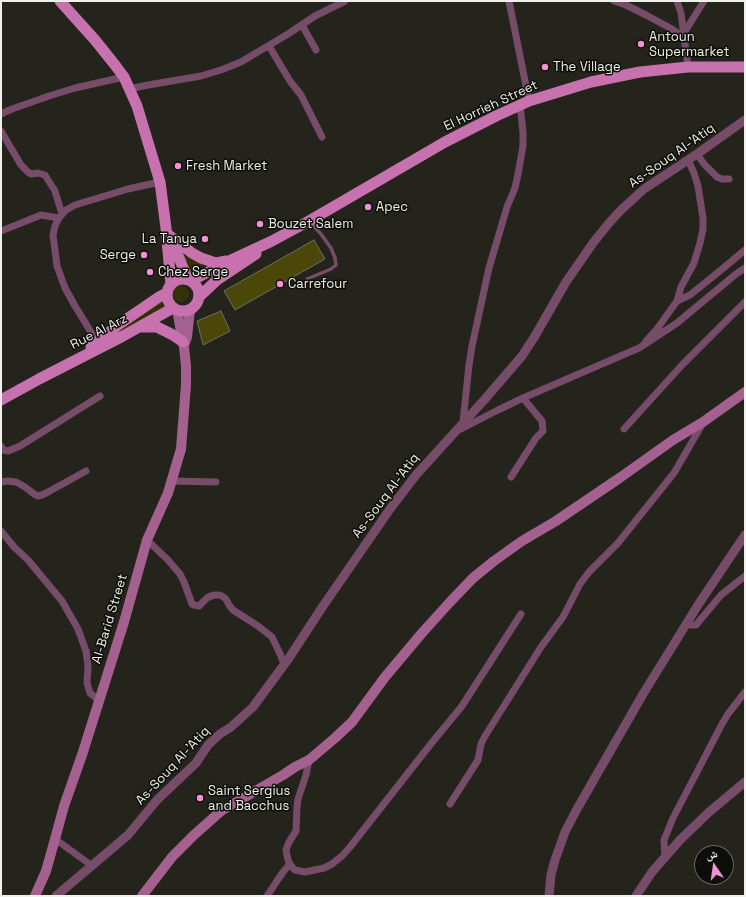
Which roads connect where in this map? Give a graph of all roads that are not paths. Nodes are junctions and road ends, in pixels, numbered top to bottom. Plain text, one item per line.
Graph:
1 (60, 1) edge
2 (345, 1) edge
3 (509, 1) edge
4 (614, 1) edge
5 (677, 1) edge
6 (704, 1) edge
7 (302, 25) junction
8 (684, 36) junction
9 (269, 46) junction
10 (316, 50) dead end
11 (745, 66) edge
12 (688, 67) junction
13 (124, 77) junction
14 (130, 89) junction
15 (524, 103) junction
16 (1, 114) edge
17 (745, 120) edge
18 (1, 131) edge
19 (322, 136) dead end
20 (697, 154) junction
21 (688, 160) junction
22 (729, 179) dead end
23 (160, 182) junction
24 (61, 216) junction
25 (309, 221) junction
26 (1, 231) edge
27 (168, 232) junction
28 (272, 241) junction
29 (745, 250) edge
30 (229, 261) junction
31 (745, 268) edge
32 (307, 279) dead end
33 (189, 280) junction
34 (169, 289) junction
35 (200, 296) junction
36 (677, 301) junction
37 (745, 302) edge
38 (175, 309) junction
39 (190, 310) junction
40 (141, 326) junction
41 (97, 342) junction
42 (183, 344) junction
43 (639, 348) junction
44 (72, 362) junction
45 (745, 392) edge
46 (100, 396) dead end
47 (523, 398) junction
48 (1, 400) edge
49 (463, 422) junction
50 (703, 422) junction
51 (624, 429) dead end
52 (453, 433) junction
53 (1, 446) edge
54 (86, 471) dead end
55 (510, 477) dead end
56 (172, 481) junction
57 (1, 482) edge
58 (216, 482) dead end
59 (1, 532) edge
60 (745, 535) edge
61 (147, 540) junction
62 (745, 576) edge
63 (521, 614) dead end
64 (688, 623) junction
65 (284, 664) junction
66 (745, 692) edge
67 (100, 698) junction
68 (309, 760) junction
69 (745, 782) edge
70 (450, 804) dead end
71 (55, 839) junction
72 (664, 857) junction
73 (290, 864) junction
74 (92, 865) junction
75 (35, 896) edge
76 (56, 896) edge
77 (142, 896) edge
78 (267, 896) edge
79 (549, 896) edge
80 (636, 896) edge

1 - 13 main road
2 - 7 street
3 - 15 street
4 - 8 street
5 - 8 street
6 - 8 street
7 - 9 street
7 - 10 street
8 - 12 street
9 - 14 street
9 - 19 street
11 - 12 main road, El Horrieh Street
12 - 15 main road, El Horrieh Street
13 - 14 main road
13 - 16 street
14 - 23 main road
15 - 25 main road, El Horrieh Street
15 - 49 street
17 - 20 street, As-Souq Al-'Atiq
18 - 24 street
20 - 21 street, As-Souq Al-'Atiq
20 - 22 street
21 - 36 street
21 - 49 street, As-Souq Al-'Atiq
23 - 24 street
23 - 27 main road
24 - 26 street
24 - 41 street
25 - 28 main road, El Horrieh Street
25 - 32 lane
27 - 30 main road
27 - 33 main road
27 - 34 main road
28 - 30 main road
28 - 35 main road
29 - 36 street
30 - 33 main road
31 - 43 street
33 - 34 main road
33 - 35 main road
34 - 38 main road
34 - 41 main road, Rue Al Arz
35 - 39 main road
36 - 43 street
37 - 51 street
38 - 39 main road
38 - 40 main road, Rue Al Arz
38 - 42 main road, Al-Barid Street
39 - 42 main road, Al-Barid Street
40 - 42 main road
40 - 44 main road, Rue Al Arz
41 - 44 main road, Rue Al Arz
42 - 56 main road, Al-Barid Street
43 - 47 street
44 - 48 main road
45 - 50 main road
46 - 53 street
47 - 52 street
47 - 55 street
49 - 52 street, As-Souq Al-'Atiq
50 - 68 main road
50 - 70 street
52 - 65 street, As-Souq Al-'Atiq
54 - 57 street
56 - 58 street
56 - 61 main road, Al-Barid Street
59 - 67 street
60 - 64 street
61 - 65 street
61 - 67 main road, Al-Barid Street
62 - 64 street
63 - 73 street
64 - 79 street
65 - 74 street, As-Souq Al-'Atiq
66 - 72 street
67 - 71 main road, Al-Barid Street
68 - 73 street
68 - 77 main road
69 - 72 street
71 - 74 street
71 - 75 main road, Al-Barid Street
72 - 80 street
73 - 78 street
74 - 76 street, As-Souq Al-'Atiq

